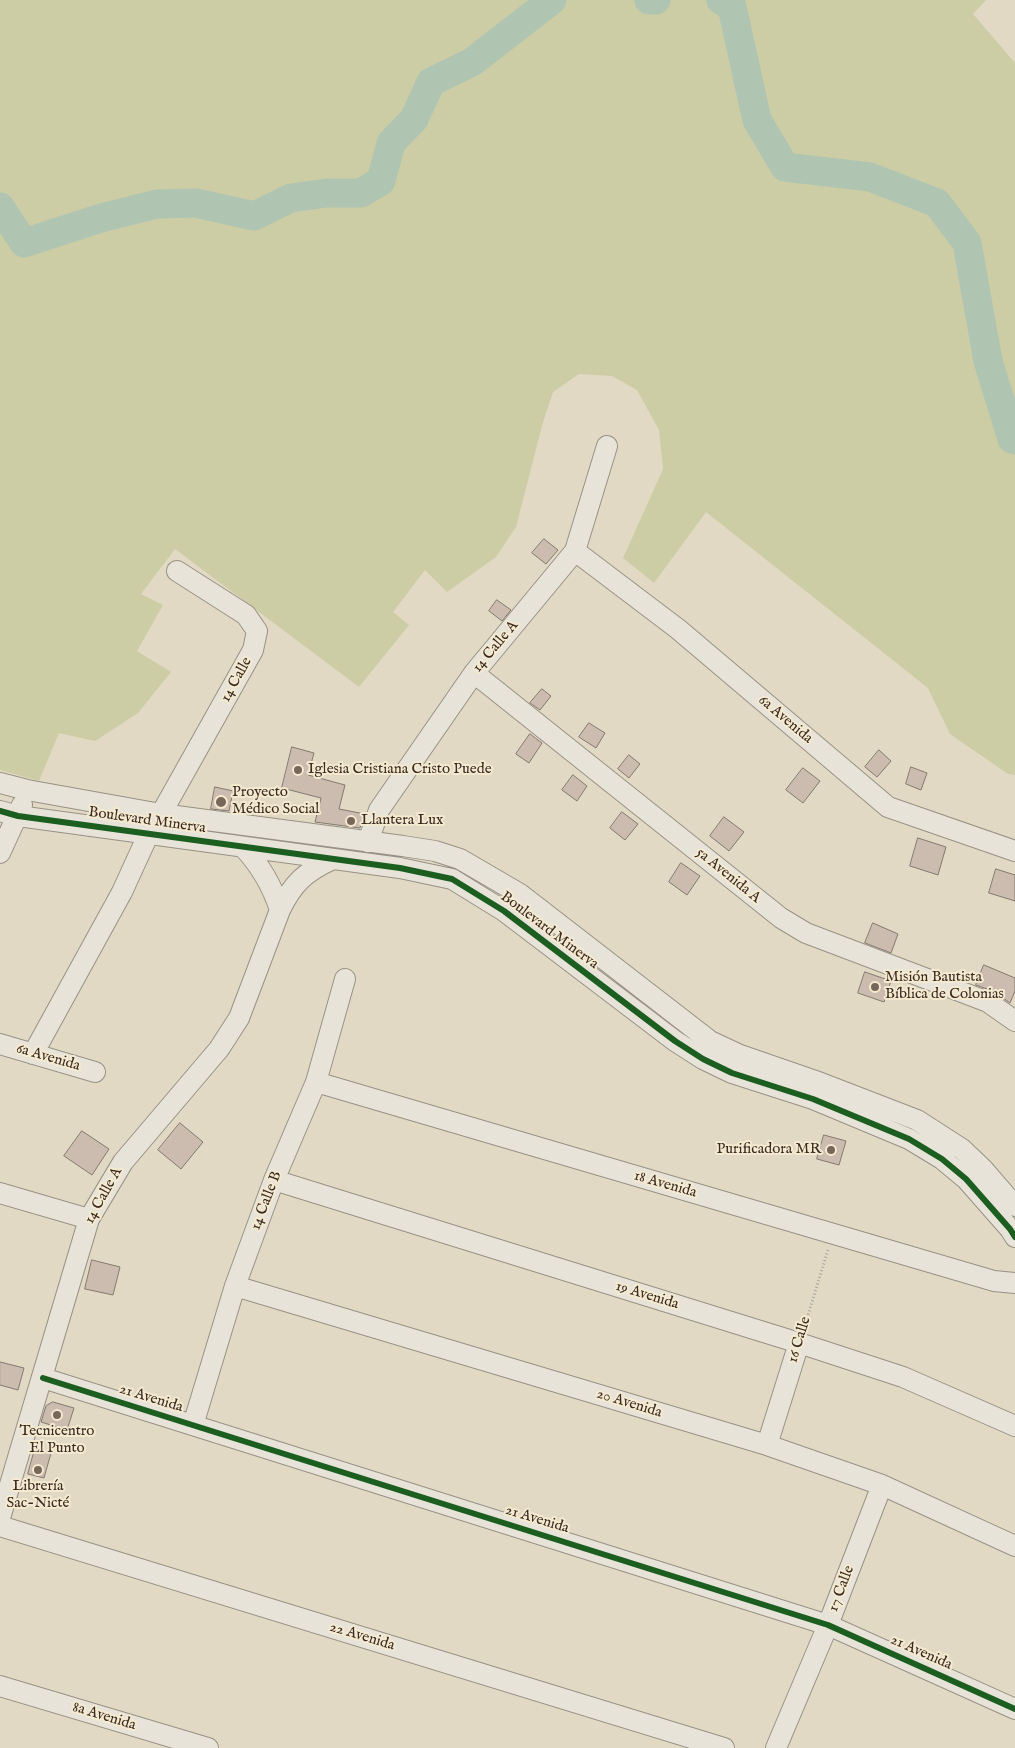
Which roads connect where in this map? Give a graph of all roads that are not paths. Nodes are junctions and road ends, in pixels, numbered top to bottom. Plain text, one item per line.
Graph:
1 (607, 446) dead end
2 (576, 551) junction
3 (177, 572) dead end
4 (474, 672) junction
5 (0, 783) edge
6 (27, 790) junction
7 (9, 813) edge
8 (161, 814) junction
9 (76, 824) junction
10 (149, 833) junction
11 (368, 842) junction
12 (243, 847) junction
13 (1015, 851) edge
14 (0, 853) edge
15 (333, 859) junction
16 (280, 910) junction
17 (345, 979) dead end
18 (1015, 1021) edge
19 (0, 1044) edge
20 (33, 1054) junction
21 (95, 1072) dead end
22 (316, 1082) junction
23 (274, 1180) junction
24 (0, 1193) edge
25 (1015, 1206) edge
26 (89, 1219) junction
27 (1013, 1230) edge
28 (1015, 1283) edge
29 (235, 1286) junction
30 (799, 1343) junction
31 (43, 1378) junction
32 (194, 1425) junction
33 (1015, 1426) edge
34 (767, 1445) junction
35 (882, 1485) junction
36 (0, 1518) edge
37 (0, 1526) edge
38 (1015, 1546) edge
39 (828, 1625) junction
40 (0, 1686) edge
41 (1015, 1710) edge
42 (208, 1748) edge
43 (724, 1748) edge
44 (776, 1748) edge

1 - 2 street, 14 Calle A
2 - 4 street, 14 Calle A
2 - 13 street, 6a Avenida
3 - 8 street, 14 Calle
4 - 11 street, 14 Calle A
4 - 18 street, 5a Avenida A
5 - 6 street, Boulevard Minerva
6 - 7 street
6 - 8 street, Boulevard Minerva
7 - 9 street, Boulevard Minerva
7 - 14 street
8 - 9 street
8 - 11 street, Boulevard Minerva
9 - 10 street, Boulevard Minerva
10 - 12 street, Boulevard Minerva
10 - 20 street
11 - 25 street, Boulevard Minerva
12 - 15 street, Boulevard Minerva
12 - 16 street
15 - 16 street, 14 Calle A
15 - 27 street, Boulevard Minerva
16 - 26 street, 14 Calle A
17 - 22 street, 14 Calle B
19 - 20 street, 6a Avenida
20 - 21 street, 6a Avenida
22 - 23 street, 14 Calle B
22 - 28 street, 18 Avenida
23 - 29 street, 14 Calle B
23 - 30 street, 19 Avenida
24 - 26 street
26 - 31 street, 14 Calle A
29 - 32 street, 14 Calle B
29 - 34 street, 20 Avenida
30 - 33 street, 19 Avenida
30 - 34 street, 16 Calle
31 - 32 street, 21 Avenida
31 - 36 street, 14 Calle A
32 - 39 street, 21 Avenida
34 - 35 street, 20 Avenida
35 - 38 street, 20 Avenida
35 - 39 street, 17 Calle
37 - 43 street, 22 Avenida
39 - 41 street, 21 Avenida
39 - 44 street, 17 Calle
40 - 42 street, 8a Avenida

